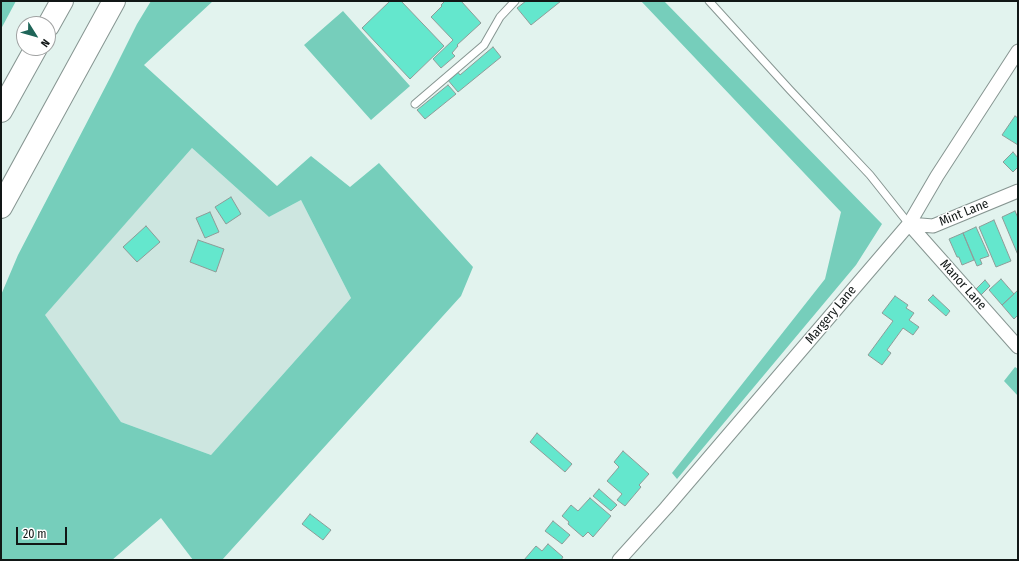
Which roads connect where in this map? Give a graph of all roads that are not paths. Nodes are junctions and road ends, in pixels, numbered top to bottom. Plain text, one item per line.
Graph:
1 (62, 1) edge
2 (114, 1) edge
3 (515, 1) edge
4 (709, 1) edge
5 (54, 16) edge
6 (1018, 51) edge
7 (32, 56) edge
8 (415, 104) dead end
9 (1, 111) edge
10 (1018, 191) edge
11 (1, 207) edge
12 (909, 224) junction
13 (1018, 347) edge
14 (619, 560) edge

1 - 5 highway
2 - 11 highway
3 - 8 lane
4 - 12 lane
6 - 12 street, Margery Lane
7 - 9 highway
10 - 12 street, Mint Lane
12 - 13 street, Manor Lane
12 - 14 street, Margery Lane

